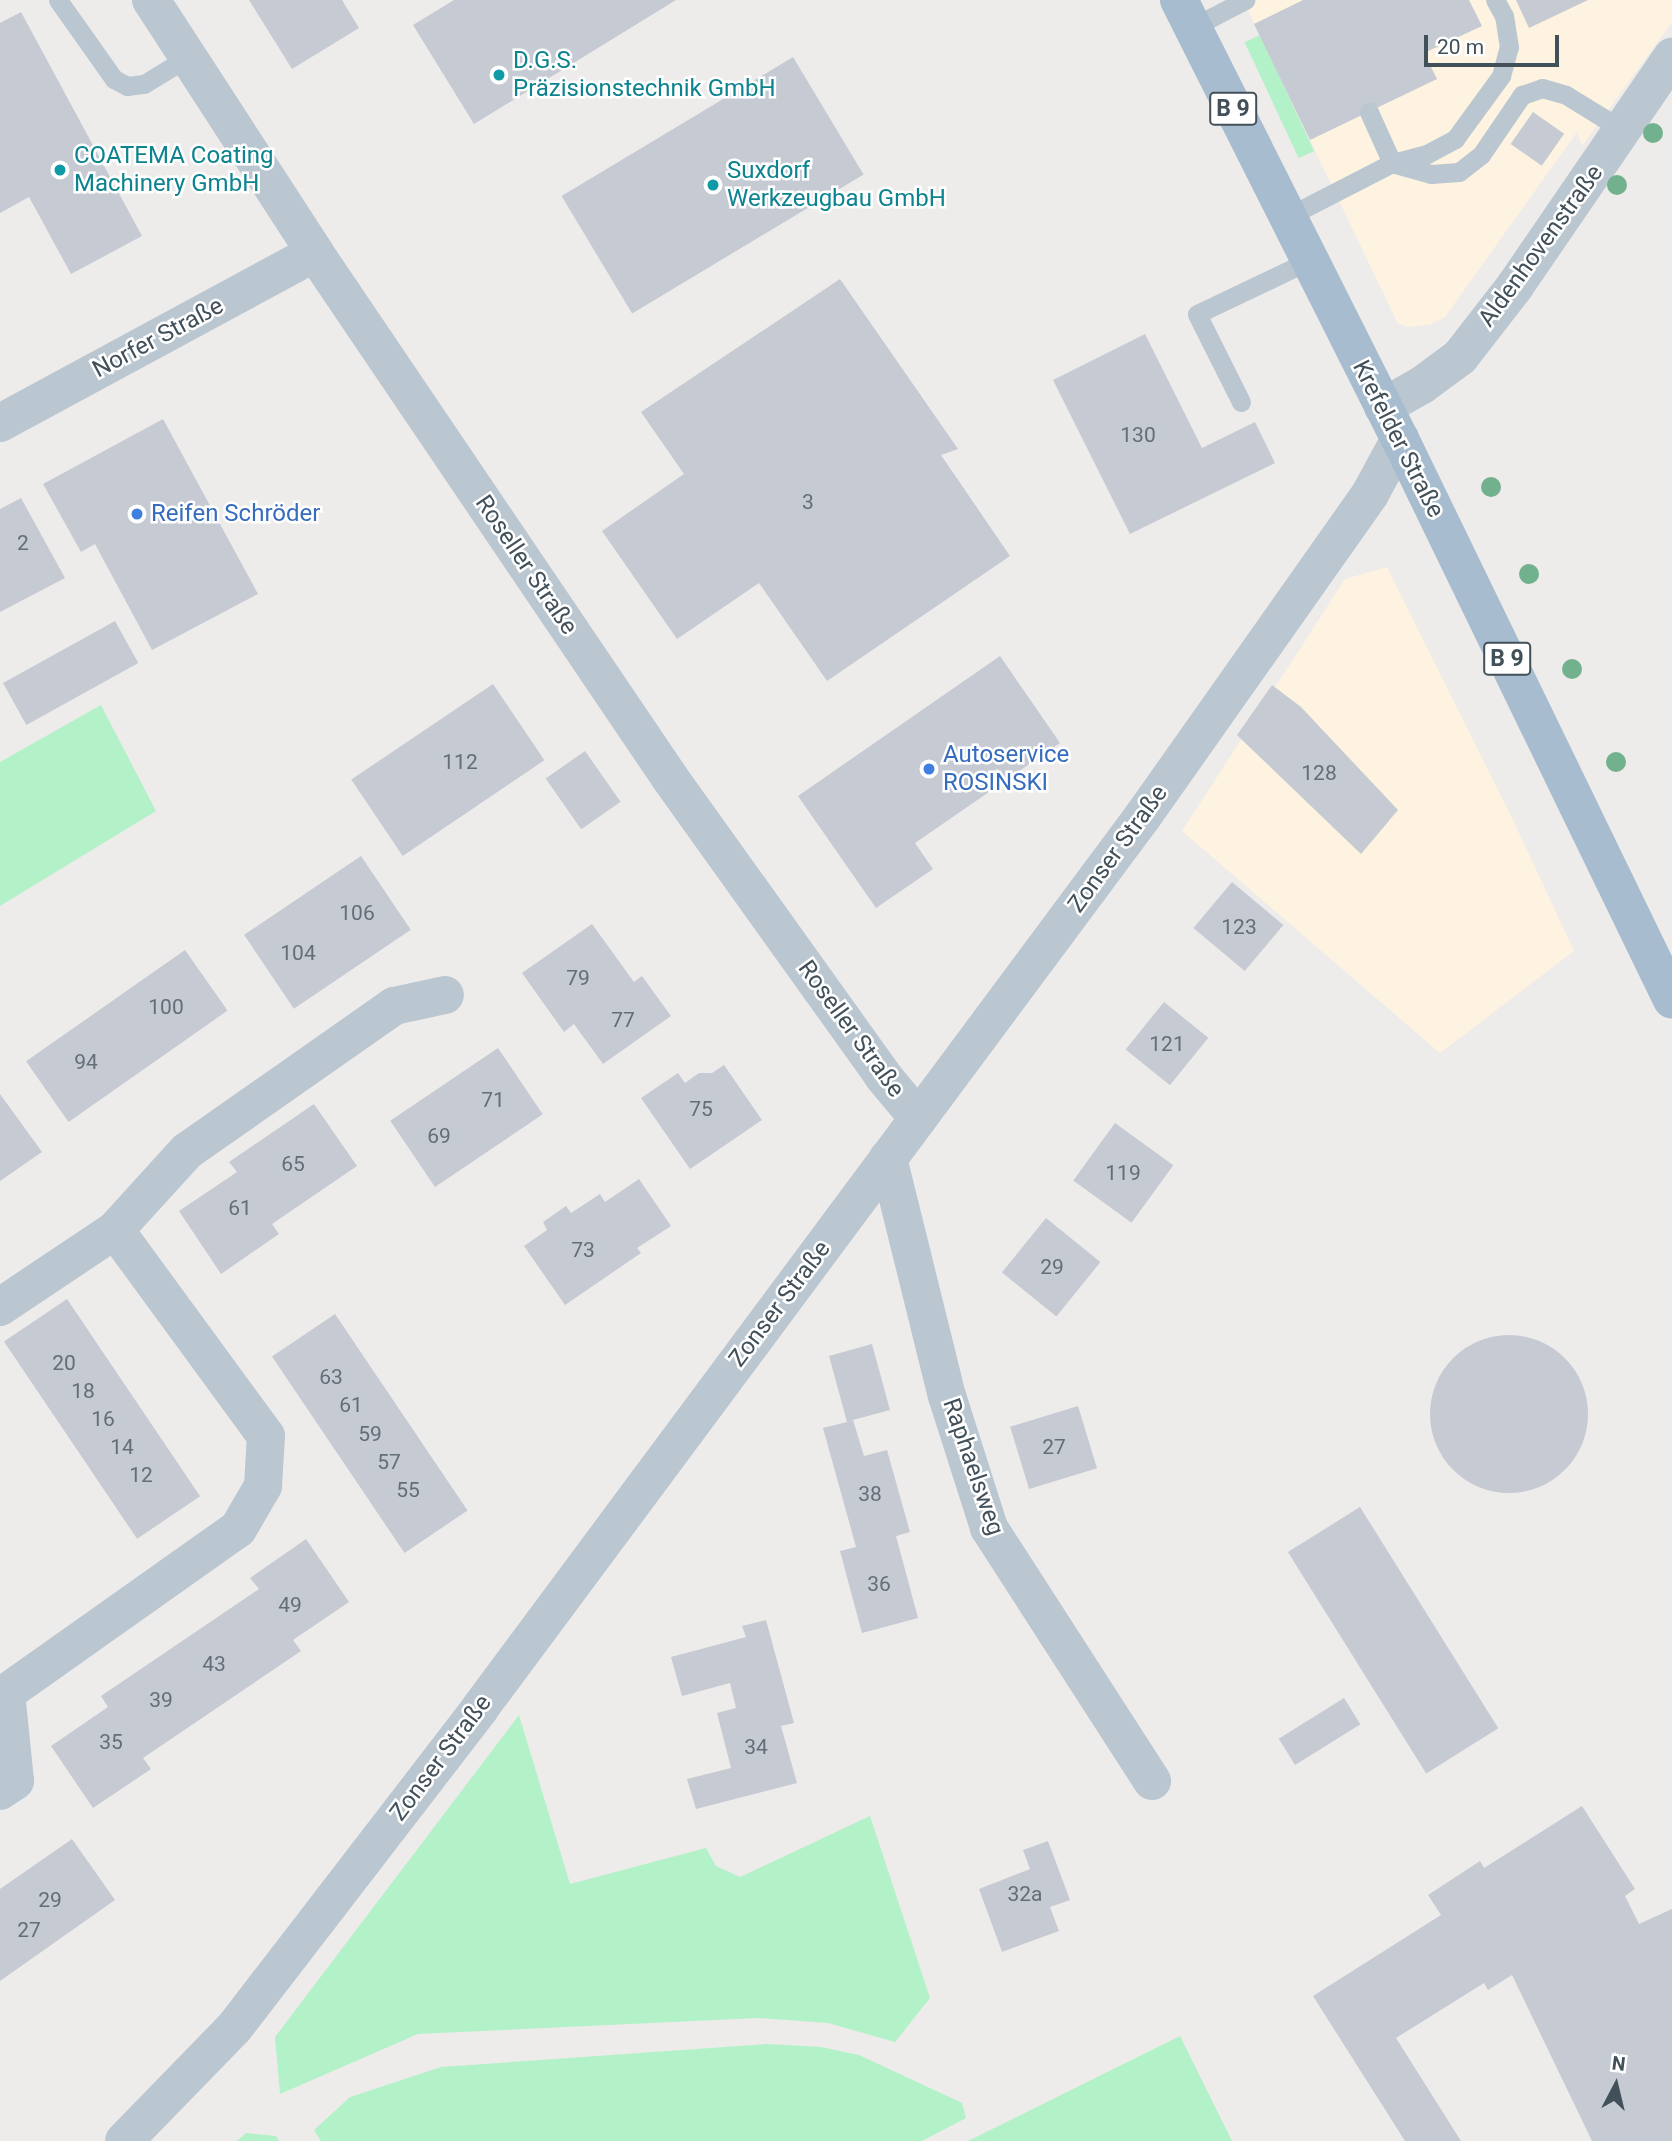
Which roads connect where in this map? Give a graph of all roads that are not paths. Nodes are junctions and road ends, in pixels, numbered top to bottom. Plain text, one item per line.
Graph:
1 (58, 0) edge
2 (151, 0) edge
3 (1245, 0) edge
4 (1495, 0) edge
5 (1228, 5) edge
6 (1186, 13) edge
7 (188, 57) junction
8 (1672, 57) edge
9 (1368, 112) dead end
10 (1623, 130) junction
11 (1392, 163) junction
12 (1287, 217) junction
13 (316, 253) junction
14 (1308, 261) junction
15 (1241, 402) dead end
16 (0, 423) edge
17 (1392, 423) junction
18 (445, 995) dead end
19 (1672, 1000) edge
20 (918, 1118) junction
21 (888, 1158) junction
22 (115, 1230) junction
23 (0, 1307) edge
24 (3, 1694) edge
25 (1152, 1781) dead end
26 (0, 1791) edge
27 (124, 2141) edge

1 - 7 lane
2 - 7 street, Roseller Straße
3 - 5 lane
4 - 11 lane
5 - 6 lane
6 - 12 main road, Krefelder Straße / B 9
7 - 13 street, Roseller Straße
8 - 10 street, Aldenhovenstraße
9 - 11 lane
10 - 11 lane
10 - 17 street, Aldenhovenstraße
11 - 12 lane
12 - 14 main road, Krefelder Straße / B 9
13 - 16 street, Norfer Straße
13 - 20 street, Roseller Straße
14 - 15 lane
14 - 17 main road, Krefelder Straße / B 9
17 - 19 main road, Krefelder Straße / B 9
17 - 20 street, Zonser Straße
18 - 22 street
20 - 21 street, Zonser Straße
21 - 25 street, Raphaelsweg
21 - 27 street, Zonser Straße
22 - 23 street
22 - 24 street
24 - 26 street

